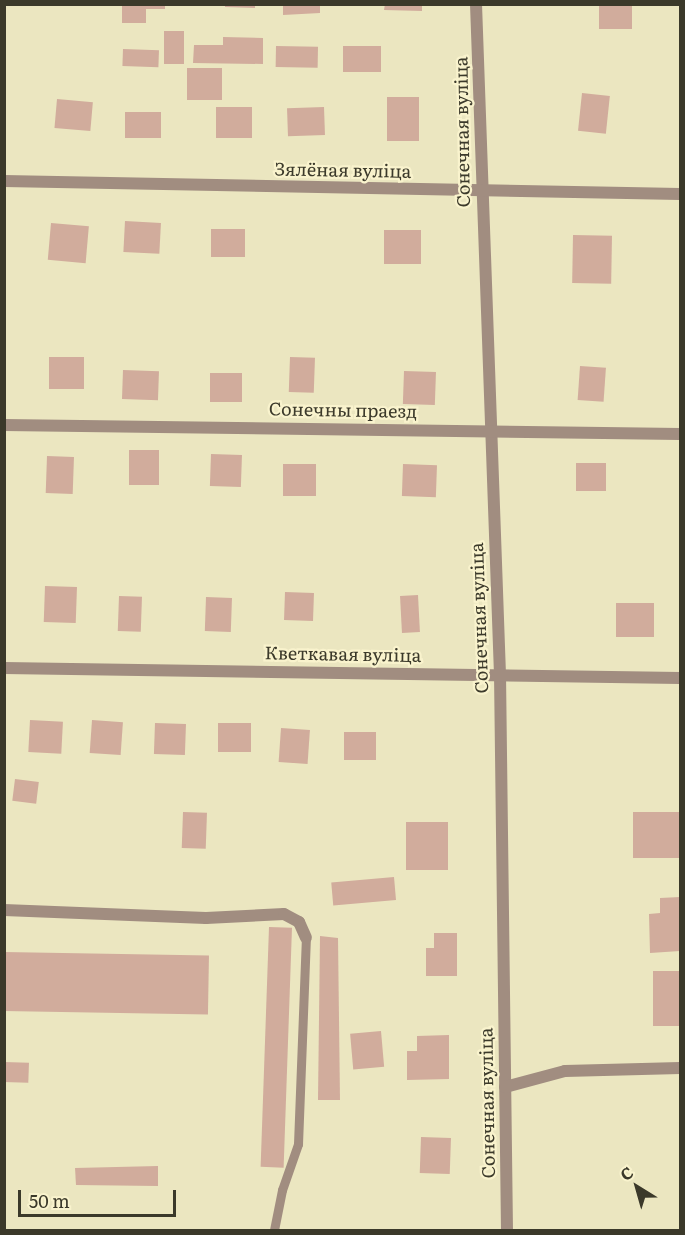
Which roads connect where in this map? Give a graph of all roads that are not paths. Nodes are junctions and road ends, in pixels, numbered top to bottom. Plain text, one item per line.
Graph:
1 (476, 4) edge
2 (4, 181) edge
3 (480, 191) junction
4 (681, 194) edge
5 (4, 425) edge
6 (489, 430) junction
7 (681, 434) edge
8 (4, 668) edge
9 (500, 674) junction
10 (681, 678) edge
11 (4, 910) edge
12 (306, 938) joint
13 (681, 1068) edge
14 (505, 1087) junction
15 (274, 1230) edge
16 (507, 1230) edge

1 - 3 street, Сонечная вуліца
2 - 3 street, Зялёная вуліца
3 - 4 street, Зялёная вуліца
3 - 6 street, Сонечная вуліца
5 - 6 street, Сонечны праезд
6 - 7 street, Сонечны праезд
6 - 9 street, Сонечная вуліца
8 - 9 street, Кветкавая вуліца
9 - 10 street, Кветкавая вуліца
9 - 14 street, Сонечная вуліца
11 - 12 street
12 - 15 lane
13 - 14 street
14 - 16 street, Сонечная вуліца

